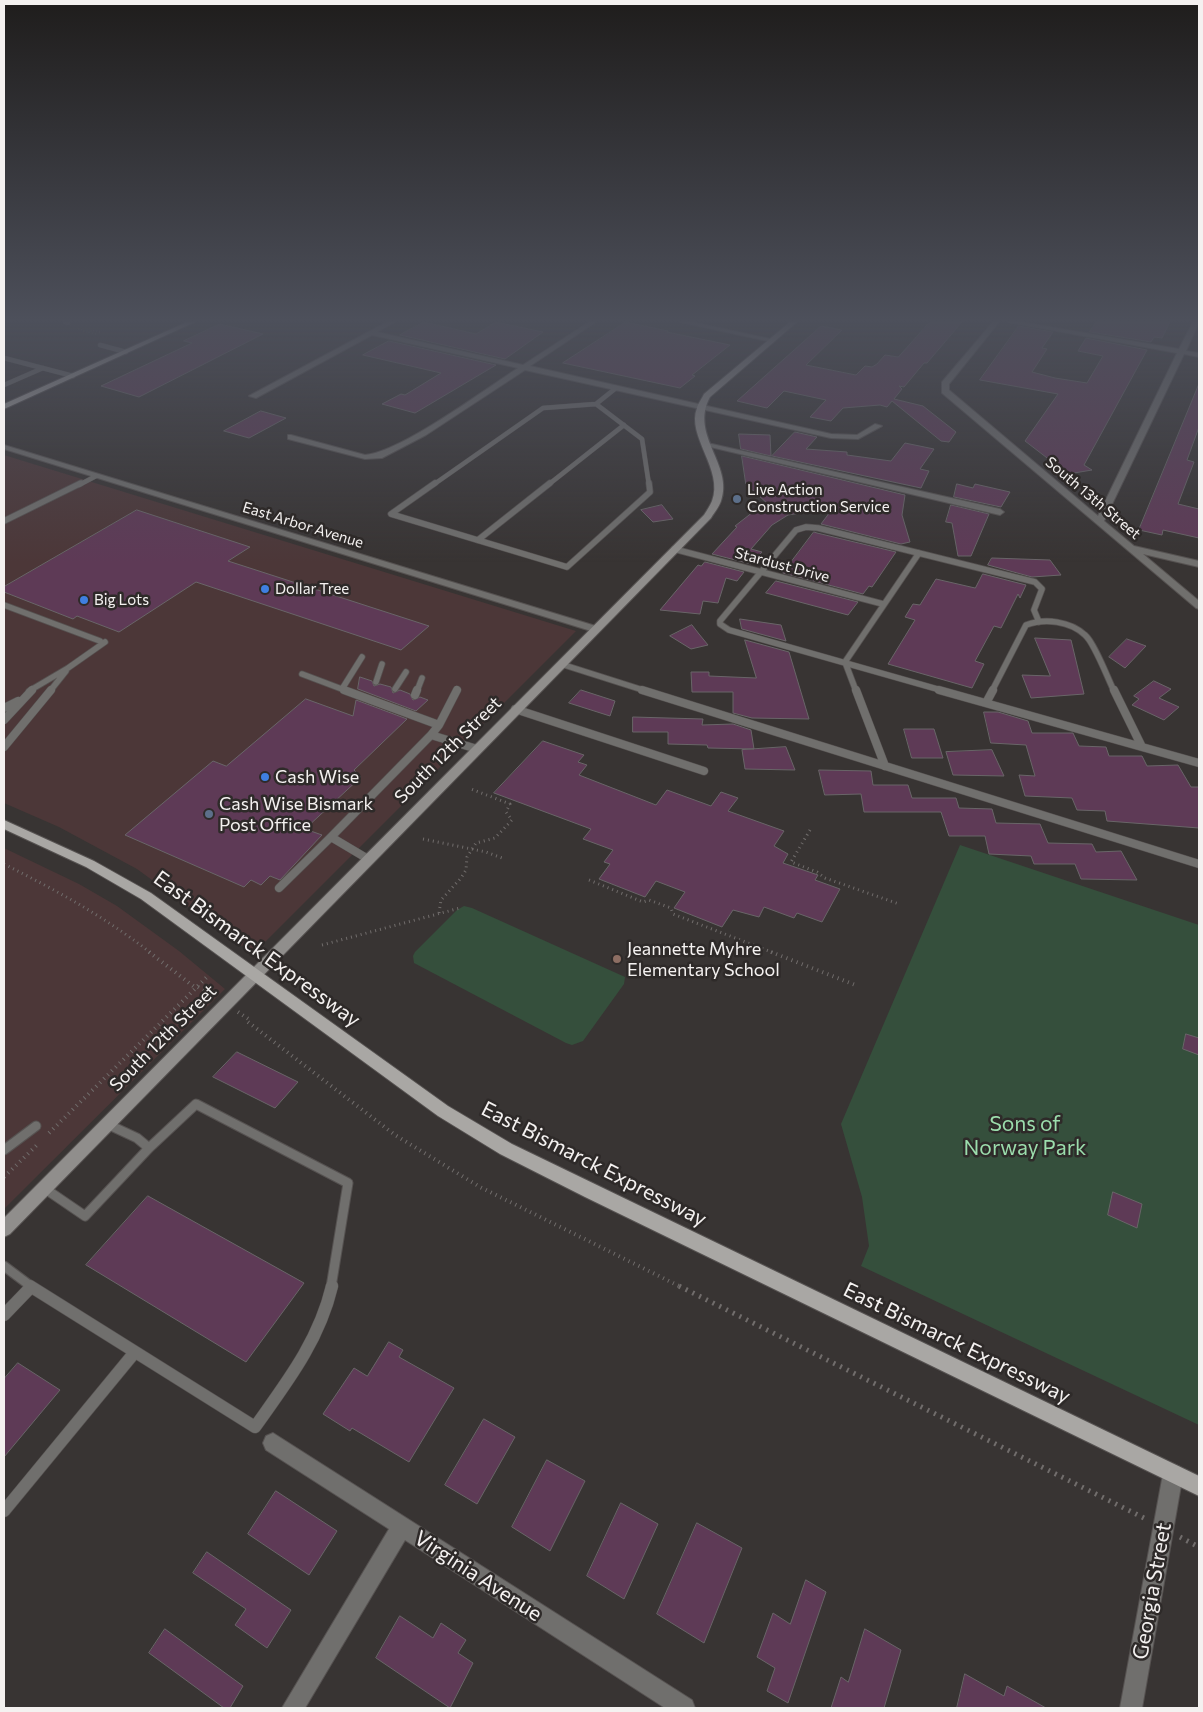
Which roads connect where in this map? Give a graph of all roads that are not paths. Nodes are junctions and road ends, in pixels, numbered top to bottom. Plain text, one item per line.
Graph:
1 (471, 402) edge
2 (599, 402) edge
3 (680, 402) edge
4 (702, 402) edge
5 (959, 402) edge
6 (1157, 402) edge
7 (596, 404) junction
8 (699, 406) junction
9 (624, 425) junction
10 (878, 426) dead end
11 (290, 437) dead end
12 (706, 444) junction
13 (4, 447) edge
14 (96, 476) junction
15 (1000, 512) dead end
16 (4, 521) edge
17 (1099, 522) junction
18 (478, 540) junction
19 (1131, 548) junction
20 (674, 549) junction
21 (919, 553) junction
22 (1199, 564) edge
23 (761, 572) junction
24 (883, 604) junction
25 (4, 605) edge
26 (1199, 606) edge
27 (1039, 622) junction
28 (595, 629) junction
29 (362, 657) dead end
30 (845, 662) junction
31 (382, 664) dead end
32 (561, 664) junction
33 (68, 668) junction
34 (406, 672) dead end
35 (302, 674) dead end
36 (422, 678) dead end
37 (376, 682) dead end
38 (342, 689) junction
39 (395, 689) dead end
40 (457, 690) dead end
41 (415, 695) dead end
42 (19, 700) junction
43 (986, 703) junction
44 (4, 708) edge
45 (515, 709) junction
46 (4, 720) edge
47 (439, 725) junction
48 (431, 735) junction
49 (4, 747) edge
50 (1142, 747) junction
51 (477, 749) junction
52 (1199, 763) edge
53 (885, 766) junction
54 (704, 771) dead end
55 (4, 824) edge
56 (331, 837) junction
57 (368, 859) junction
58 (1199, 864) edge
59 (279, 888) dead end
60 (254, 975) junction
61 (107, 1124) junction
62 (36, 1126) dead end
63 (149, 1148) junction
64 (4, 1150) edge
65 (44, 1188) junction
66 (4, 1229) edge
67 (4, 1266) edge
68 (31, 1287) junction
69 (4, 1315) edge
70 (134, 1352) junction
71 (273, 1443) dead end
72 (1173, 1474) junction
73 (1199, 1486) edge
74 (4, 1511) edge
75 (402, 1527) junction
76 (293, 1708) edge
77 (684, 1708) edge
78 (1131, 1708) edge

1 - 11 street
2 - 7 lane
3 - 8 street
4 - 8 street
5 - 17 street, South 13th Street
6 - 17 street
7 - 9 lane
7 - 18 lane
8 - 10 street
8 - 12 street, South 12th Street
9 - 18 lane
9 - 18 lane
12 - 15 street
12 - 20 street, South 12th Street
13 - 14 street, East Arbor Avenue
14 - 16 lane
14 - 28 street, East Arbor Avenue
17 - 19 street, South 13th Street
19 - 22 street
19 - 26 street, South 13th Street
20 - 23 lane, Stardust Drive
20 - 28 street, South 12th Street
21 - 23 lane
21 - 24 lane
21 - 27 lane
23 - 24 lane, Stardust Drive
23 - 30 lane
24 - 30 lane
25 - 33 lane
27 - 43 lane
27 - 50 lane
28 - 32 street, South 12th Street
29 - 38 lane
30 - 43 lane
30 - 53 lane
31 - 37 lane
32 - 45 street, South 12th Street
32 - 53 lane
33 - 42 lane
33 - 49 lane
34 - 39 lane
35 - 38 lane
36 - 41 lane
38 - 47 lane
40 - 47 lane
42 - 44 lane
42 - 46 lane
43 - 50 lane
45 - 51 street, South 12th Street
45 - 54 lane
47 - 48 lane
48 - 51 lane
48 - 56 lane
50 - 52 lane
51 - 57 street, South 12th Street
53 - 58 lane
55 - 60 main road, East Bismarck Expressway
56 - 57 lane
56 - 59 lane
57 - 60 street, South 12th Street
60 - 61 street, South 12th Street
60 - 72 main road, East Bismarck Expressway
61 - 63 lane
61 - 65 street, South 12th Street
62 - 64 lane
63 - 65 lane
63 - 70 lane
65 - 66 street, South 12th Street
67 - 68 lane
68 - 69 lane
68 - 70 lane
70 - 74 lane
71 - 75 street, Virginia Avenue
72 - 73 main road, East Bismarck Expressway
72 - 78 street, Georgia Street
75 - 76 street
75 - 77 street, Virginia Avenue

